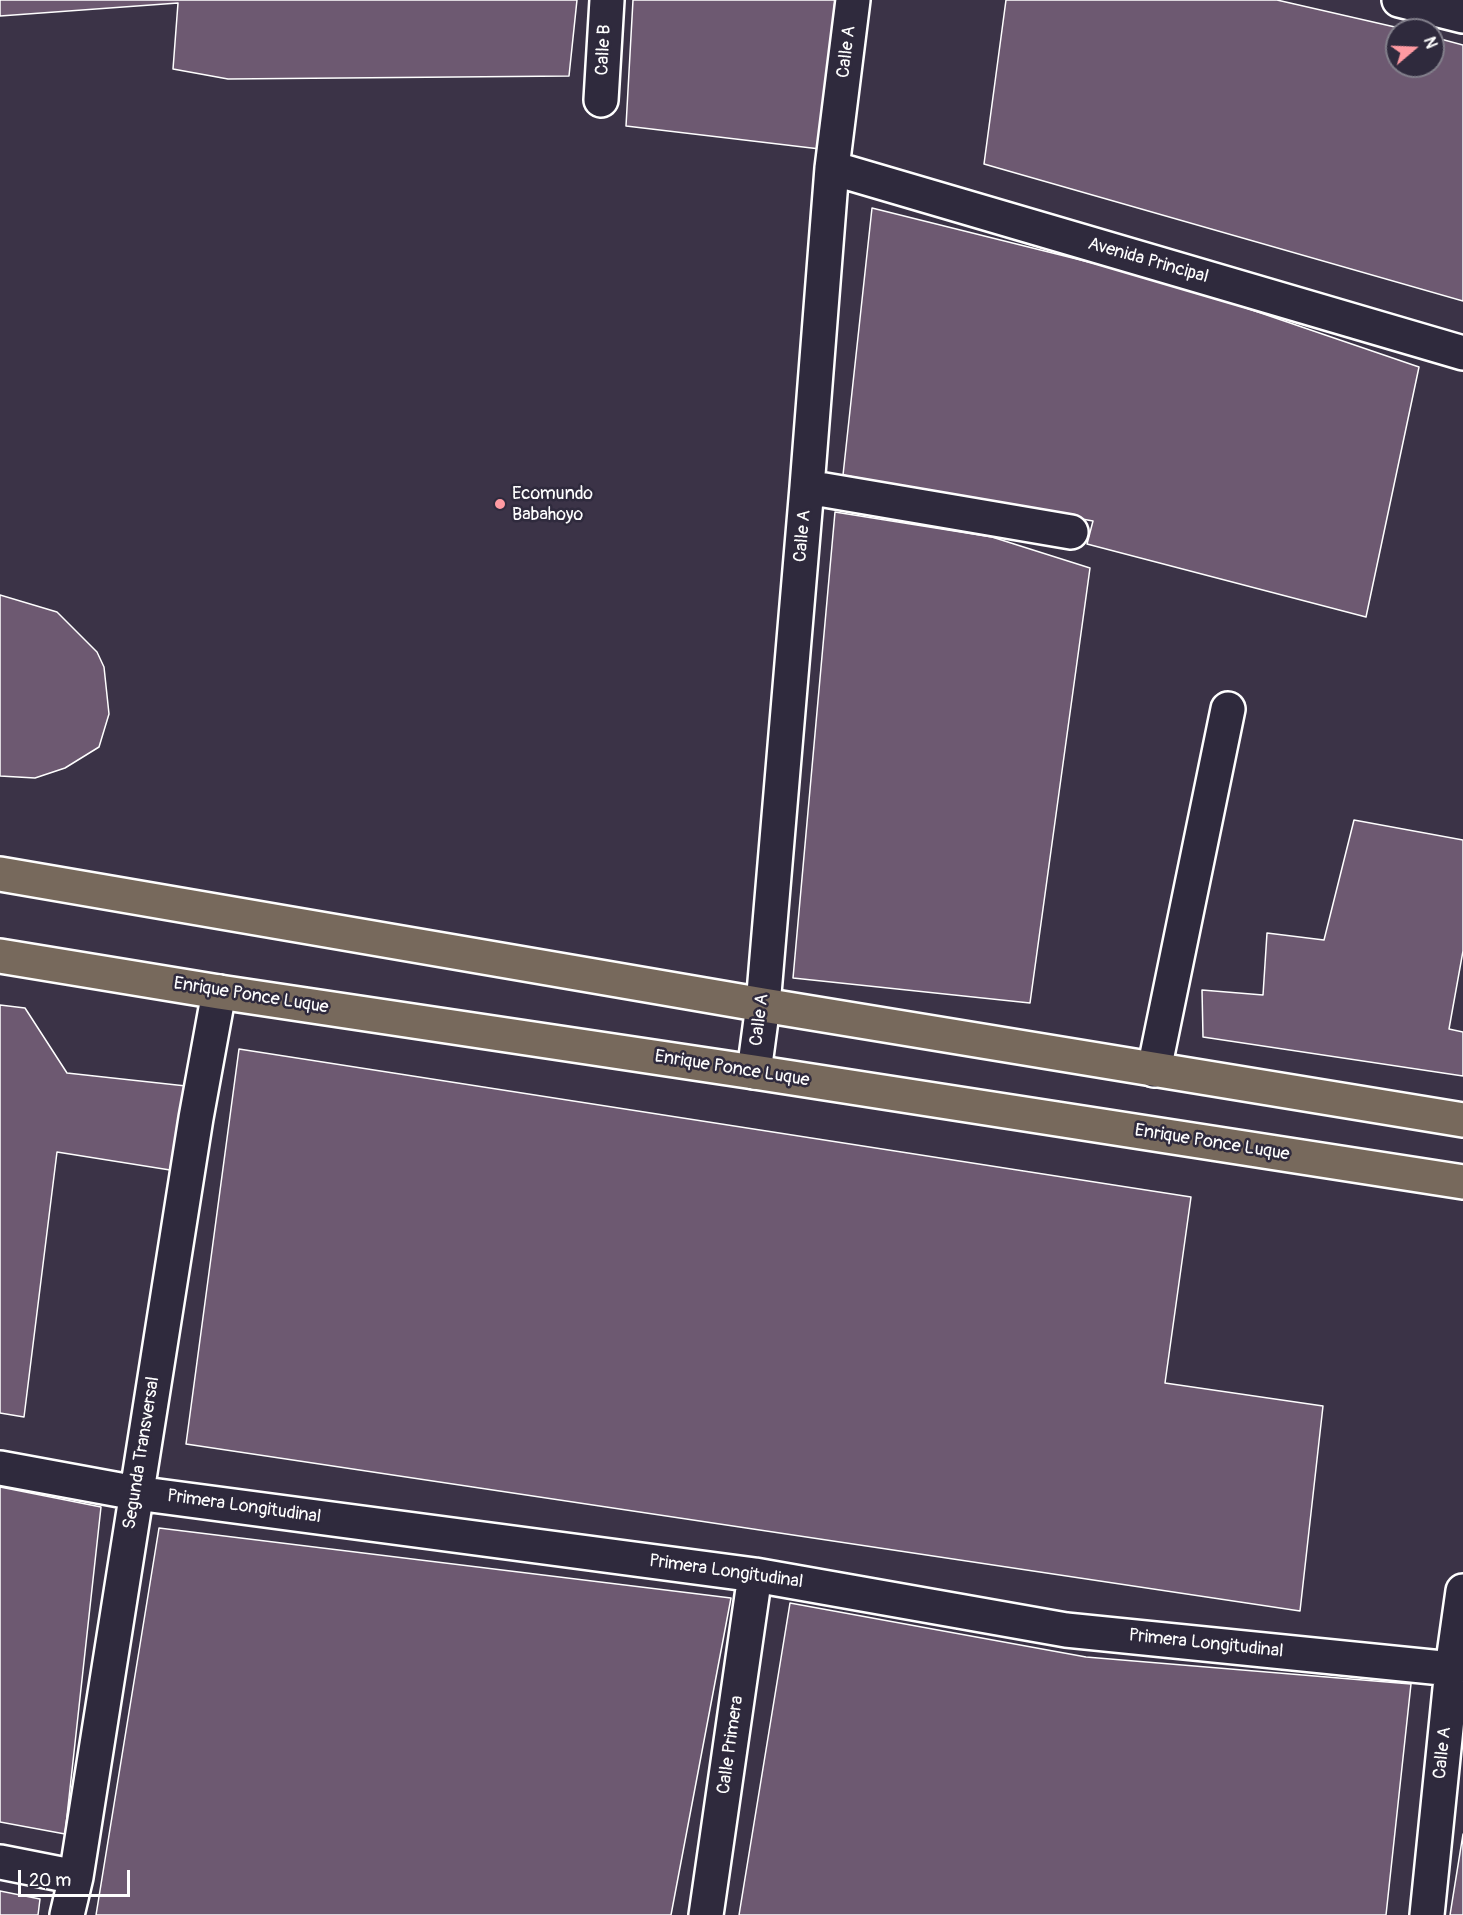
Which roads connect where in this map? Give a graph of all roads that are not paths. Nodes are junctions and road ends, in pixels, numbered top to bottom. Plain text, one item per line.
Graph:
1 (607, 0) edge
2 (853, 0) edge
3 (1399, 0) edge
4 (1463, 16) edge
5 (601, 100) dead end
6 (832, 168) junction
7 (1463, 353) edge
8 (807, 487) junction
9 (1071, 532) dead end
10 (1228, 709) dead end
11 (0, 874) edge
12 (0, 956) edge
13 (219, 992) junction
14 (763, 1005) junction
15 (1154, 1070) junction
16 (754, 1072) junction
17 (1463, 1120) edge
18 (1463, 1182) edge
19 (0, 1468) edge
20 (136, 1493) junction
21 (755, 1575) junction
22 (1463, 1591) edge
23 (1452, 1670) junction
24 (0, 1863) edge
25 (76, 1877) junction
26 (67, 1915) edge
27 (706, 1915) edge
28 (1427, 1915) edge

1 - 5 street, Calle B
2 - 6 street, Calle A
3 - 4 street
6 - 7 street, Avenida Principal
6 - 8 street, Calle A
8 - 9 street
8 - 14 street, Calle A
10 - 15 street
11 - 14 main road
12 - 13 main road, Enrique Ponce Luque
13 - 16 main road, Enrique Ponce Luque
13 - 20 street, Segunda Transversal
14 - 15 main road
14 - 16 street, Calle A
15 - 17 main road
16 - 18 main road, Enrique Ponce Luque
19 - 20 street, Primera Longitudinal
20 - 21 street, Primera Longitudinal
20 - 25 street, Segunda Transversal
21 - 23 street, Primera Longitudinal
21 - 27 street, Calle Primera
22 - 23 street, Calle A
23 - 28 street, Calle A
24 - 25 street
25 - 26 street, Segunda Transversal

